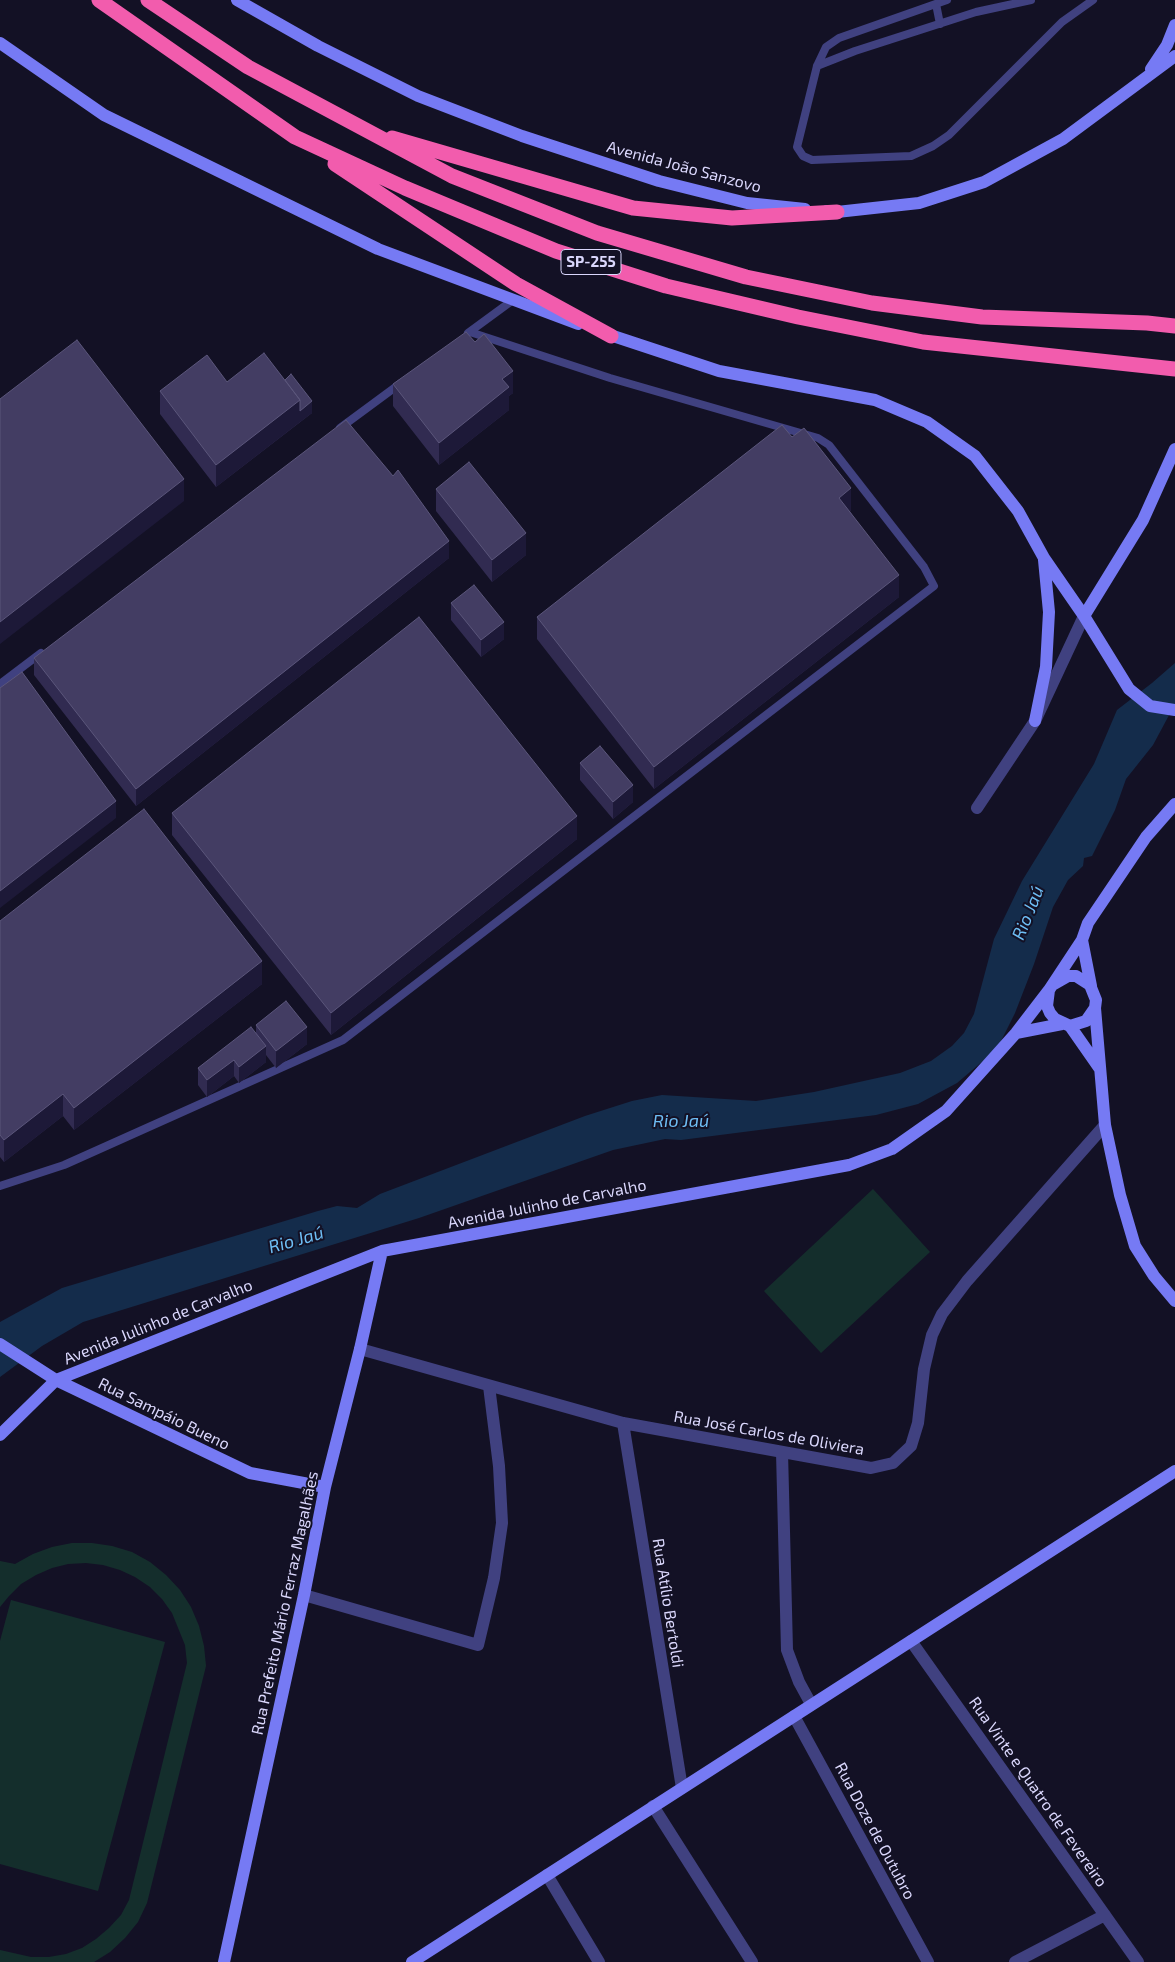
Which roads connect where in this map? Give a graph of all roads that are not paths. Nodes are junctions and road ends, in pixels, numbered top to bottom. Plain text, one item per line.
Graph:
1 (99, 0) edge
2 (148, 0) edge
3 (237, 0) edge
4 (947, 0) edge
5 (1031, 0) edge
6 (1092, 0) edge
7 (936, 4) junction
8 (940, 24) junction
9 (1175, 25) edge
10 (0, 43) edge
11 (1175, 56) edge
12 (817, 66) junction
13 (1146, 78) junction
14 (360, 129) junction
15 (295, 137) junction
16 (837, 212) junction
17 (513, 300) junction
18 (1175, 326) edge
19 (470, 332) junction
20 (611, 336) junction
21 (462, 337) edge
22 (1175, 369) edge
23 (409, 376) edge
24 (334, 432) edge
25 (1175, 450) edge
26 (1044, 558) junction
27 (1084, 616) junction
28 (45, 650) edge
29 (0, 684) edge
30 (1175, 710) edge
31 (1035, 720) junction
32 (1175, 804) edge
33 (977, 808) dead end
34 (1082, 940) junction
35 (1091, 986) junction
36 (1051, 987) junction
37 (1095, 1008) junction
38 (1066, 1025) junction
39 (1016, 1033) junction
40 (1100, 1069) junction
41 (1105, 1125) junction
42 (0, 1186) edge
43 (382, 1251) junction
44 (1175, 1301) edge
45 (0, 1344) edge
46 (360, 1349) junction
47 (56, 1380) junction
48 (489, 1386) junction
49 (623, 1423) junction
50 (0, 1435) edge
51 (782, 1452) junction
52 (1175, 1472) edge
53 (325, 1487) junction
54 (304, 1595) junction
55 (911, 1641) junction
56 (811, 1704) junction
57 (794, 1716) junction
58 (682, 1788) junction
59 (653, 1806) junction
60 (547, 1875) junction
61 (1105, 1915) junction
62 (224, 1962) edge
63 (412, 1962) edge
64 (599, 1962) edge
65 (752, 1962) edge
66 (928, 1962) edge
67 (1015, 1962) edge
68 (1138, 1962) edge

1 - 15 highway, SP-255
2 - 14 highway, SP-255
3 - 16 main road, Avenida João Sanzovo
4 - 7 lane
5 - 8 lane
6 - 12 lane
7 - 8 lane
7 - 12 lane
8 - 12 lane
9 - 13 main road
10 - 17 main road
11 - 13 main road, Avenida João Sanzovo
13 - 16 main road, Avenida João Sanzovo
14 - 16 highway
14 - 18 highway, SP-255
15 - 20 highway
15 - 22 highway, SP-255
17 - 19 lane
17 - 20 main road
19 - 21 lane
19 - 42 lane
20 - 26 main road
23 - 24 lane
25 - 27 main road
26 - 27 main road
26 - 31 main road
27 - 30 main road
27 - 31 street
28 - 29 lane
31 - 33 street
32 - 34 main road, Avenida Julinho de Carvalho
34 - 35 main road
34 - 36 main road, Avenida Julinho de Carvalho
35 - 36 main road
35 - 37 main road
36 - 38 main road
36 - 39 main road, Avenida Julinho de Carvalho
37 - 38 main road
37 - 40 main road
38 - 39 main road
38 - 40 main road
39 - 43 main road, Avenida Julinho de Carvalho
40 - 41 main road
41 - 44 main road
41 - 51 street, Rua José Carlos de Oliviera
43 - 46 main road, Rua Prefeito Mário Ferraz Magalhães
43 - 47 main road, Avenida Julinho de Carvalho
45 - 47 main road, Rua Sampáio Bueno
46 - 48 street, Rua José Carlos de Oliviera
46 - 53 main road, Rua Prefeito Mário Ferraz Magalhães
47 - 50 main road
47 - 53 main road, Rua Sampáio Bueno
48 - 49 street, Rua José Carlos de Oliviera
48 - 54 street
49 - 51 street, Rua José Carlos de Oliviera
49 - 58 street, Rua Atílio Bertoldi
51 - 56 street
52 - 55 main road
53 - 54 main road, Rua Prefeito Mário Ferraz Magalhães
54 - 62 main road, Rua Prefeito Mário Ferraz Magalhães
55 - 56 main road
55 - 61 street, Rua Vinte e Quatro de Fevereiro
56 - 57 main road
57 - 58 main road
57 - 66 street, Rua Doze de Outubro
58 - 59 main road
59 - 60 main road
59 - 65 street
60 - 63 main road
60 - 64 street
61 - 67 street
61 - 68 street, Rua Vinte e Quatro de Fevereiro

